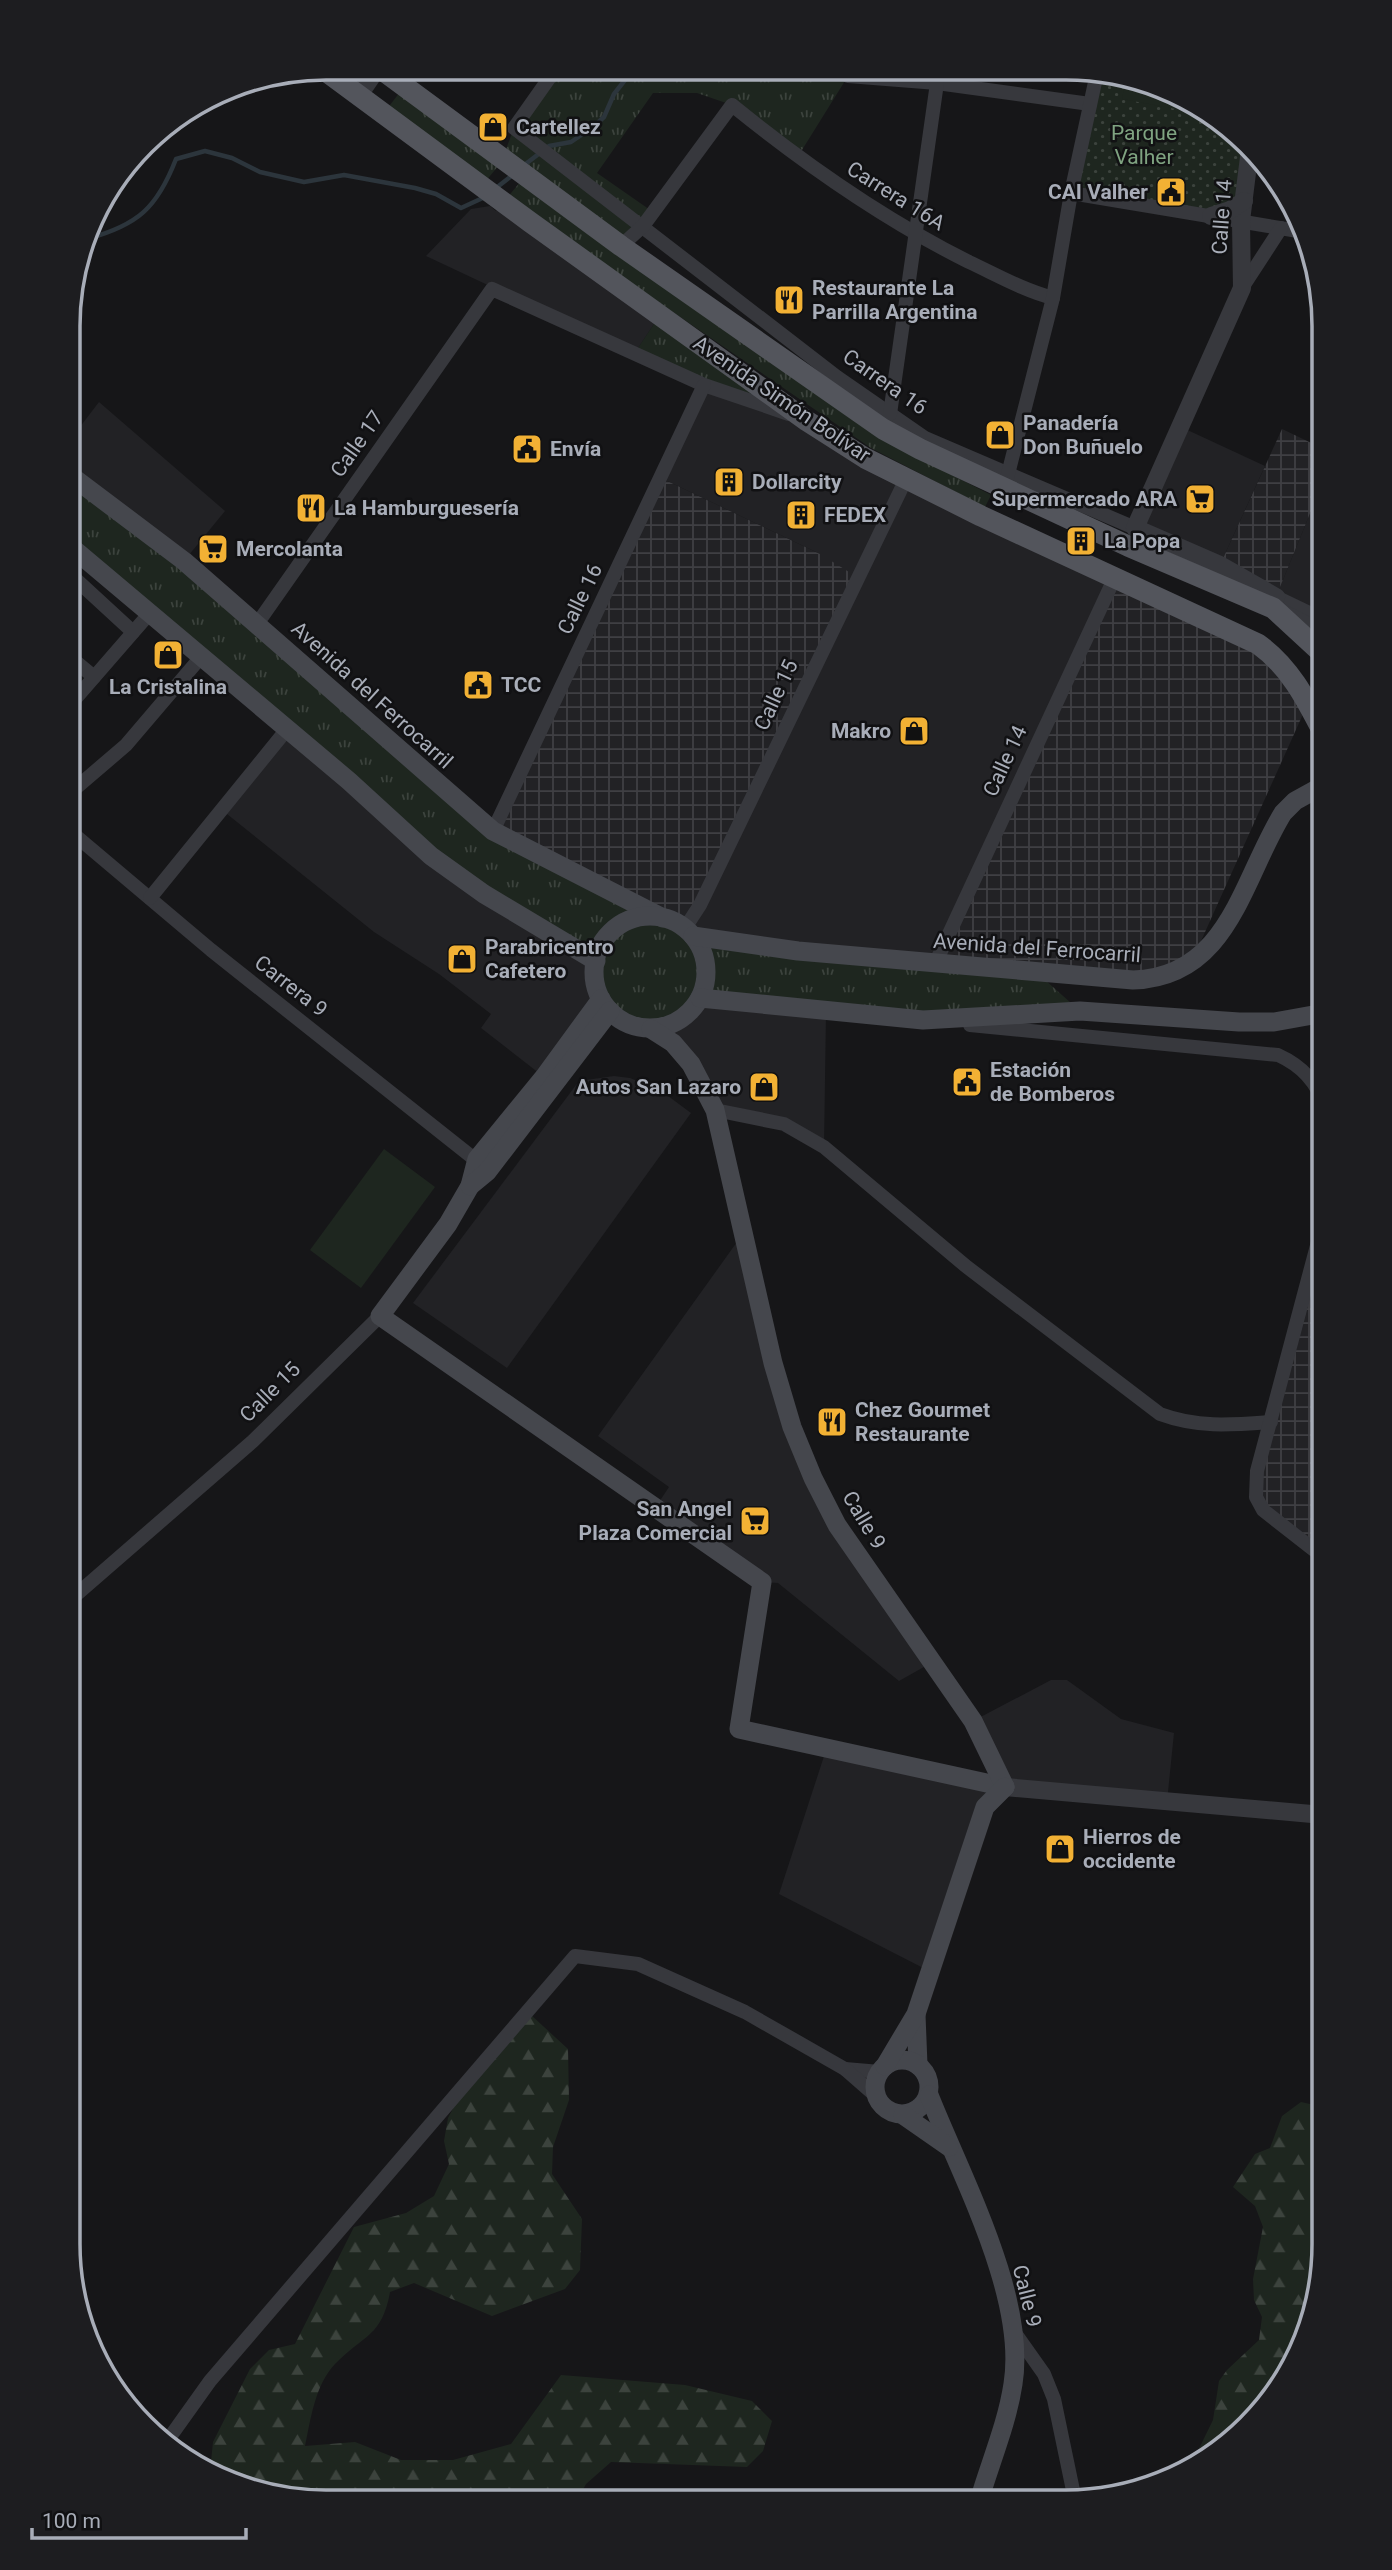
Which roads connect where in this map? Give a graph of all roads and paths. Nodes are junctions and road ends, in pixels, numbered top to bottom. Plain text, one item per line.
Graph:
1 (902, 80) edge
2 (396, 81) edge
3 (547, 81) edge
4 (352, 82) edge
5 (937, 83) junction
6 (1095, 83) edge
7 (1090, 104) junction
8 (1248, 162) edge
9 (1071, 193) junction
10 (1244, 201) junction
11 (1211, 216) junction
12 (1241, 221) junction
13 (643, 226) junction
14 (1281, 229) junction
15 (1292, 230) edge
16 (914, 234) junction
17 (621, 246) junction
18 (1242, 288) junction
19 (1053, 298) junction
20 (704, 385) junction
21 (890, 414) junction
22 (807, 421) junction
23 (906, 479) junction
24 (1006, 480) junction
25 (80, 482) edge
26 (1135, 528) junction
27 (80, 554) edge
28 (1115, 577) junction
29 (80, 583) edge
30 (1275, 602) junction
31 (149, 614) junction
32 (1312, 616) edge
33 (257, 624) junction
34 (1312, 626) edge
35 (133, 632) junction
36 (1312, 642) edge
37 (201, 657) junction
38 (80, 665) edge
39 (94, 677) junction
40 (80, 693) edge
41 (1312, 711) edge
42 (288, 728) junction
43 (80, 784) edge
44 (1312, 792) edge
45 (493, 831) junction
46 (80, 839) edge
47 (150, 898) junction
48 (663, 918) junction
49 (689, 932) junction
50 (596, 961) junction
51 (935, 964) junction
52 (700, 998) junction
53 (606, 1005) junction
54 (1312, 1015) edge
55 (923, 1020) junction
56 (651, 1029) junction
57 (1312, 1082) edge
58 (715, 1110) junction
59 (482, 1165) junction
60 (1312, 1270) edge
61 (380, 1316) junction
62 (1271, 1422) junction
63 (1311, 1548) edge
64 (80, 1591) edge
65 (1006, 1787) junction
66 (1311, 1814) edge
67 (916, 2014) junction
68 (918, 2065) junction
69 (845, 2069) junction
70 (883, 2069) junction
71 (929, 2095) junction
72 (877, 2097) junction
73 (904, 2115) junction
74 (950, 2147) junction
75 (1015, 2333) junction
76 (172, 2435) edge
77 (982, 2490) edge
78 (1072, 2490) edge

1 - 5 street
2 - 17 main road, Avenida Simón Bolívar
3 - 13 street, Carrera 16
4 - 22 main road, Avenida Simón Bolívar
5 - 7 street
5 - 16 street
6 - 7 street
7 - 9 street
8 - 10 street, Calle 14
9 - 11 street
9 - 19 street
10 - 11 street
10 - 12 street, Calle 14
11 - 12 street
12 - 14 street
12 - 18 street, Calle 14
13 - 16 street, Carrera 16A
13 - 17 street
13 - 21 street, Carrera 16
14 - 15 street
14 - 18 street, Calle 14
16 - 19 street, Carrera 16A
16 - 21 street
17 - 24 main road, Avenida Simón Bolívar
18 - 26 street, Calle 14
19 - 24 street
20 - 22 street
20 - 33 street, Calle 17
20 - 45 street, Calle 16
21 - 24 street, Carrera 16
22 - 23 main road, Avenida Simón Bolívar
23 - 28 main road, Avenida Simón Bolívar
23 - 49 street, Calle 15
24 - 26 street, Carrera 16
24 - 30 main road, Avenida Simón Bolívar
25 - 33 main road, Avenida del Ferrocarril
26 - 30 street, Carrera 16
27 - 31 main road
28 - 41 main road, Avenida Simón Bolívar
28 - 51 street, Calle 14
29 - 35 street
30 - 32 street, Carrera 16
30 - 34 street, Carrera 16
30 - 36 main road, Avenida Simón Bolívar
31 - 35 street
31 - 37 main road
33 - 45 main road, Avenida del Ferrocarril
35 - 39 street
37 - 42 main road
37 - 43 street
38 - 39 street
39 - 40 street
42 - 47 street
42 - 50 main road
44 - 51 main road, Avenida del Ferrocarril
45 - 48 main road, Avenida del Ferrocarril
46 - 47 street, Carrera 9
47 - 59 street, Carrera 9
48 - 49 main road
48 - 50 main road
49 - 51 main road, Avenida del Ferrocarril
49 - 52 main road
50 - 53 main road
52 - 55 main road
52 - 56 main road
53 - 56 main road
53 - 59 main road, Calle 15
54 - 55 main road
55 - 57 street
56 - 58 main road, Calle 9
58 - 62 street
58 - 65 main road, Calle 9
59 - 61 main road, Calle 15
60 - 62 street
61 - 64 street, Calle 15
61 - 65 main road
62 - 63 street
65 - 66 street
65 - 67 main road
67 - 68 main road
67 - 70 main road
68 - 70 main road
68 - 71 main road
69 - 70 street
69 - 72 street
69 - 76 street
70 - 72 main road
71 - 73 main road
71 - 74 main road, Calle 9
72 - 73 main road
73 - 74 main road
74 - 75 main road, Calle 9
75 - 77 main road, Calle 9
75 - 78 street

